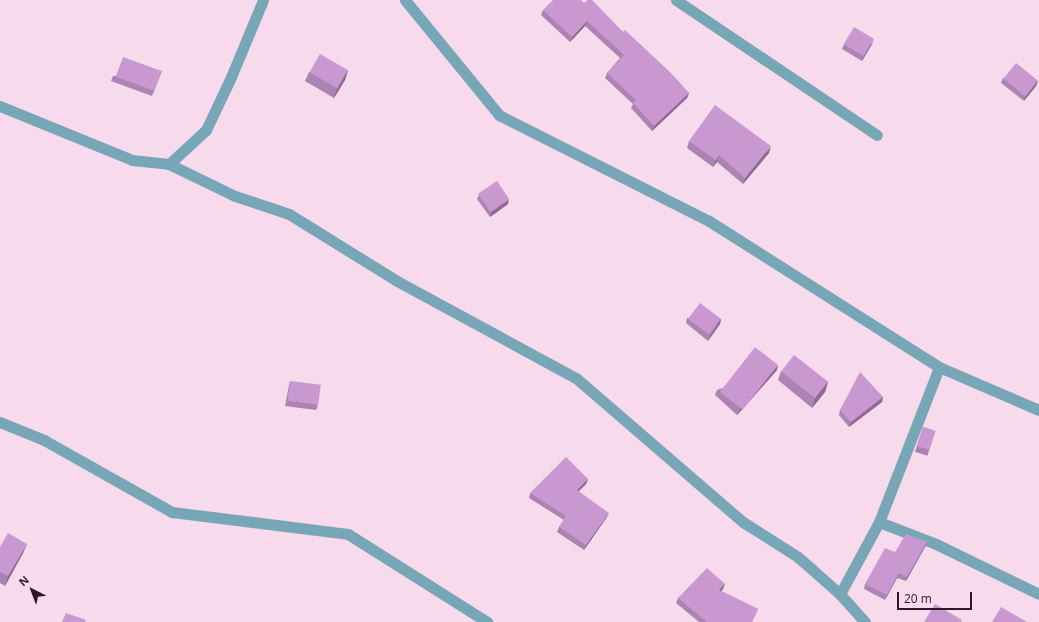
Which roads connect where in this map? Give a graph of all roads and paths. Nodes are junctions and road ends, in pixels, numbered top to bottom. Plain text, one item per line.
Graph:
1 (263, 0) edge
2 (405, 0) edge
3 (676, 0) edge
4 (0, 106) edge
5 (877, 135) dead end
6 (169, 164) junction
7 (939, 368) junction
8 (1039, 410) edge
9 (0, 422) edge
10 (879, 522) junction
11 (840, 594) junction
12 (1039, 594) edge
13 (487, 622) edge
14 (865, 622) edge

1 - 6 street
2 - 7 street
3 - 5 street
4 - 6 street
6 - 11 street
7 - 8 street
7 - 10 street
9 - 13 street
10 - 11 street
10 - 12 street
11 - 14 street

